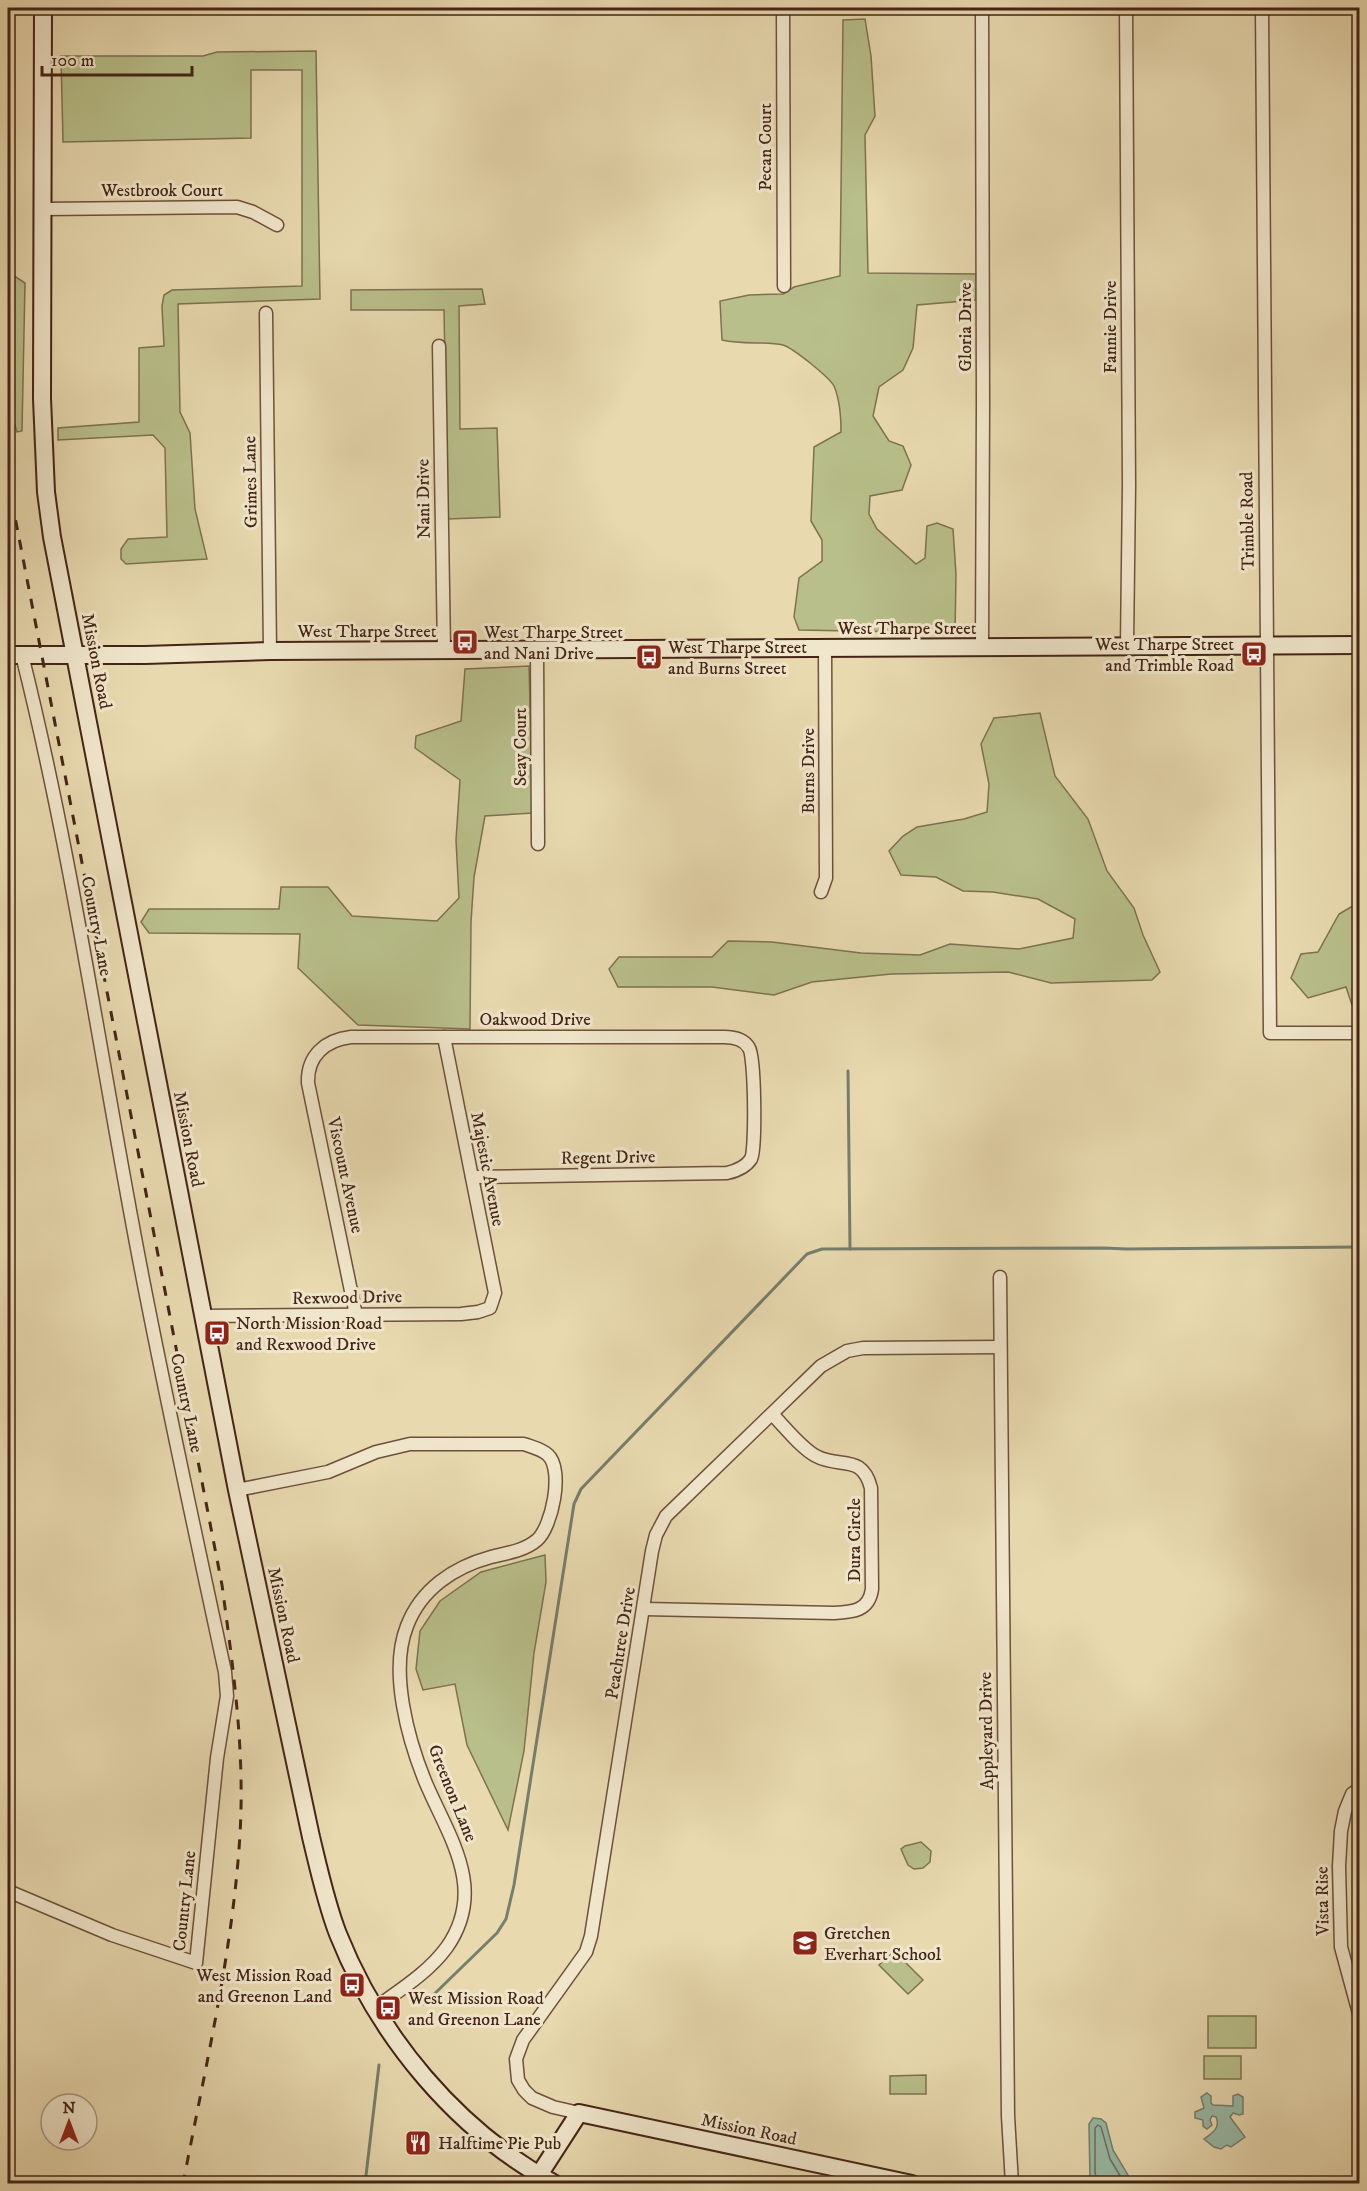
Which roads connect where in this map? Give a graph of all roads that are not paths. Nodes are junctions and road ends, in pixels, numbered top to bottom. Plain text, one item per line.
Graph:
1 (43, 8) edge
2 (783, 8) edge
3 (982, 8) edge
4 (1126, 8) edge
5 (1262, 8) edge
6 (44, 209) junction
7 (277, 225) dead end
8 (784, 286) dead end
9 (266, 313) dead end
10 (439, 346) dead end
11 (1359, 645) edge
12 (1127, 646) junction
13 (1267, 646) junction
14 (982, 647) junction
15 (825, 648) junction
16 (444, 650) junction
17 (537, 650) junction
18 (270, 651) junction
19 (12, 654) edge
20 (76, 655) junction
21 (538, 844) dead end
22 (821, 892) dead end
23 (1359, 1034) edge
24 (444, 1037) junction
25 (324, 1047) joint
26 (745, 1167) joint
27 (472, 1177) junction
28 (1000, 1277) dead end
29 (490, 1308) joint
30 (356, 1315) junction
31 (204, 1316) junction
32 (1000, 1347) junction
33 (772, 1414) junction
34 (237, 1490) junction
35 (644, 1609) junction
36 (1359, 1788) edge
37 (8, 1891) edge
38 (375, 2008) junction
39 (1359, 2017) edge
40 (579, 2113) junction
41 (537, 2179) edge
42 (555, 2184) edge
43 (912, 2184) edge
44 (1012, 2184) edge

1 - 6 main road, Mission Road
2 - 8 street, Pecan Court
3 - 14 street, Gloria Drive
4 - 12 street, Fannie Drive
5 - 13 street, Trimble Road
6 - 7 street, Westbrook Court
6 - 20 main road, Mission Road
9 - 18 street, Grimes Lane
10 - 16 street, Nani Drive
11 - 13 main road, West Tharpe Street
12 - 13 main road, West Tharpe Street
12 - 14 main road, West Tharpe Street
13 - 23 street, Trimble Road
14 - 15 main road, West Tharpe Street
15 - 17 main road, West Tharpe Street
15 - 22 street, Burns Drive
16 - 17 main road, West Tharpe Street
16 - 18 main road, West Tharpe Street
17 - 21 street, Seay Court
18 - 20 main road, West Tharpe Street
19 - 20 main road, West Tharpe Street
19 - 37 street, Country Lane
20 - 31 main road, Mission Road
24 - 25 street, Oakwood Drive
24 - 26 street, Oakwood Drive
24 - 27 street, Majestic Avenue
25 - 30 street, Viscount Avenue
26 - 27 street, Regent Drive
27 - 29 street, Majestic Avenue
28 - 32 street, Appleyard Drive
29 - 30 street, Rexwood Drive
30 - 31 street, Rexwood Drive
31 - 34 main road, Mission Road
32 - 33 street, Peachtree Drive
32 - 44 street, Appleyard Drive
33 - 35 street, Peachtree Drive
33 - 35 street, Dura Circle
34 - 38 main road, Mission Road
34 - 38 street, Greenon Lane
35 - 40 street, Peachtree Drive
36 - 39 street, Vista Rise
38 - 41 main road, Mission Road
40 - 41 main road
40 - 43 main road, Mission Road
41 - 42 main road, Mission Road

